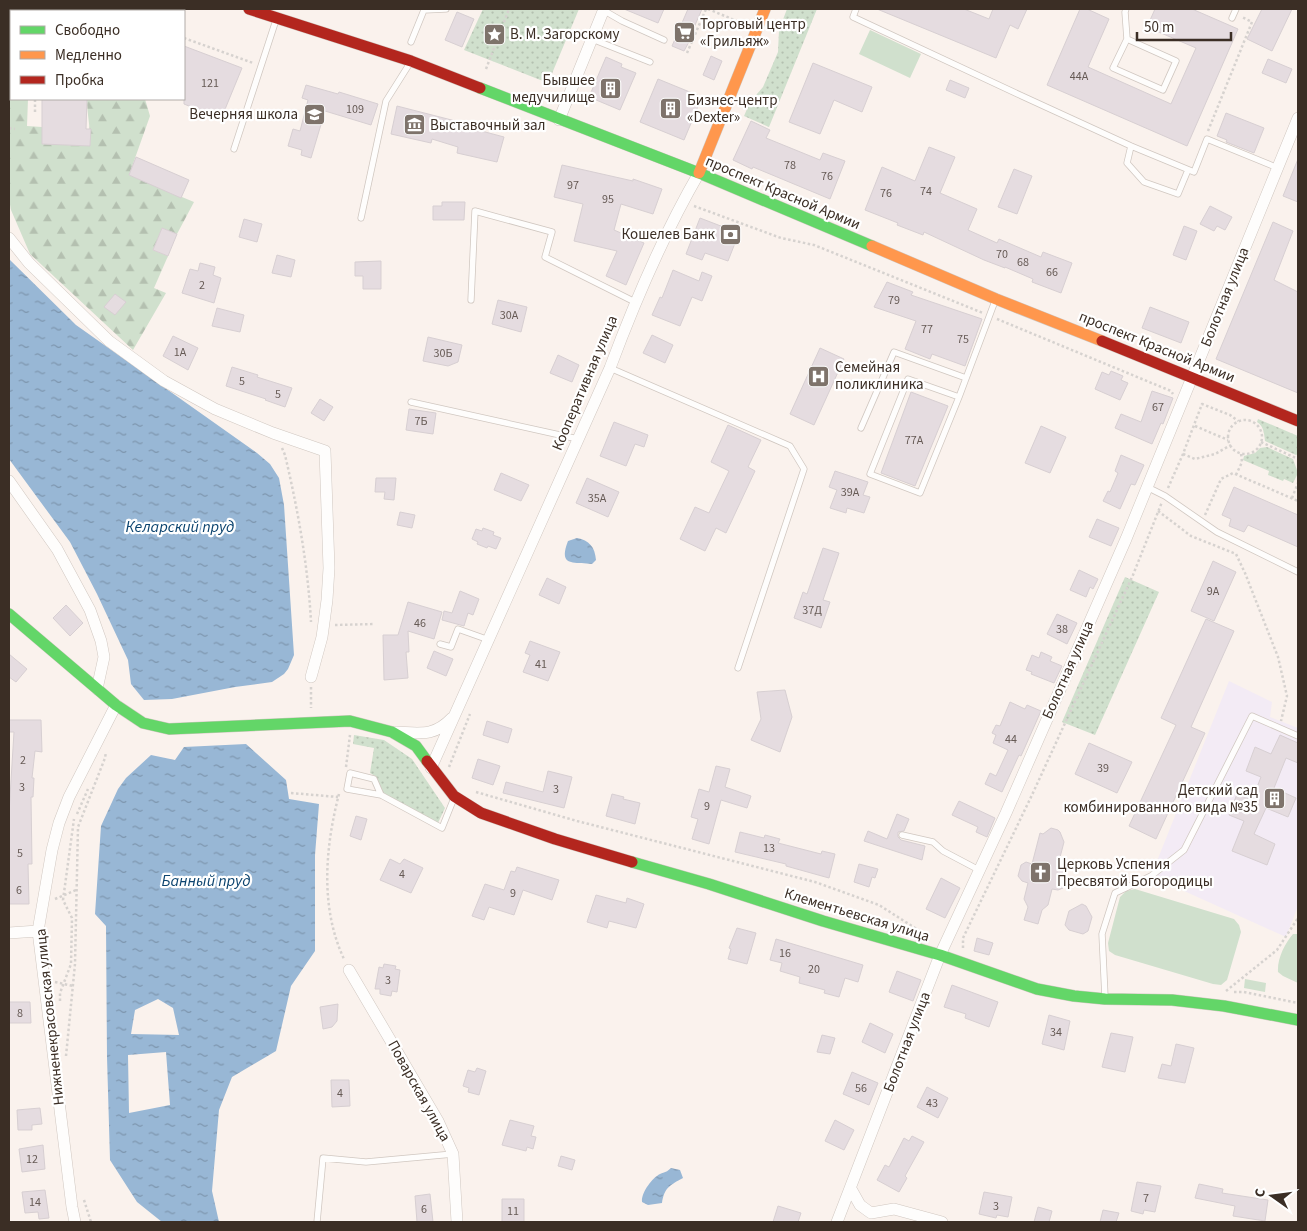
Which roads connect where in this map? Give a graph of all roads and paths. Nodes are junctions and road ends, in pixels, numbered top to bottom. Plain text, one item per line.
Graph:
1 (249, 9) edge
2 (424, 9) edge
3 (446, 9) edge
4 (509, 9) edge
5 (604, 9) edge
6 (707, 9) edge
7 (765, 9) edge
8 (856, 9) edge
9 (1126, 9) edge
10 (1236, 9) edge
11 (277, 18) junction
12 (1232, 18) dead end
13 (744, 24) dead end
14 (185, 38) edge
15 (592, 39) junction
16 (1127, 39) junction
17 (664, 40) dead end
18 (411, 42) dead end
19 (687, 53) dead end
20 (411, 61) junction
21 (650, 62) dead end
22 (261, 66) junction
23 (486, 69) dead end
24 (35, 100) edge
25 (35, 112) dead end
26 (1298, 118) edge
27 (559, 120) junction
28 (9, 128) edge
29 (15, 129) dead end
30 (1131, 146) junction
31 (234, 149) dead end
32 (1278, 168) junction
33 (1188, 170) junction
34 (699, 173) junction
35 (694, 206) dead end
36 (361, 218) dead end
37 (9, 238) edge
38 (996, 299) junction
39 (471, 300) dead end
40 (635, 302) junction
41 (989, 315) junction
42 (610, 368) junction
43 (1192, 376) junction
44 (966, 378) junction
45 (959, 397) junction
46 (1176, 398) dead end
47 (411, 402) dead end
48 (1192, 414) dead end
49 (1198, 416) junction
50 (1298, 421) edge
51 (1238, 422) junction
52 (1195, 425) junction
53 (861, 428) dead end
54 (273, 433) junction
55 (578, 439) junction
56 (1228, 440) junction
57 (1261, 442) junction
58 (1230, 445) junction
59 (1241, 453) junction
60 (1183, 454) junction
61 (1298, 459) edge
62 (1236, 475) junction
63 (9, 481) edge
64 (1298, 483) edge
65 (1147, 487) junction
66 (1164, 496) junction
67 (1292, 498) junction
68 (1298, 501) edge
69 (1158, 511) junction
70 (1201, 522) junction
71 (1298, 572) edge
72 (9, 614) edge
73 (375, 624) dead end
74 (317, 626) junction
75 (489, 640) junction
76 (440, 644) dead end
77 (738, 668) dead end
78 (311, 678) joint
79 (97, 689) junction
80 (116, 706) junction
81 (311, 708) dead end
82 (458, 712) junction
83 (470, 714) dead end
84 (1280, 727) junction
85 (392, 732) junction
86 (1298, 736) edge
87 (349, 749) dead end
88 (346, 767) dead end
89 (432, 768) junction
90 (449, 770) dead end
91 (468, 789) dead end
92 (340, 791) dead end
93 (291, 793) dead end
94 (381, 795) junction
95 (454, 796) junction
96 (338, 797) junction
97 (902, 835) dead end
98 (979, 870) junction
99 (76, 890) junction
100 (64, 895) junction
101 (42, 904) junction
102 (74, 918) junction
103 (1298, 918) edge
104 (38, 931) junction
105 (9, 933) edge
106 (927, 936) dead end
107 (964, 954) dead end
108 (940, 956) junction
109 (349, 970) joint
110 (44, 979) junction
111 (73, 986) junction
112 (1105, 999) junction
113 (1298, 1003) edge
114 (1298, 1020) edge
115 (66, 1059) dead end
116 (453, 1154) junction
117 (850, 1189) junction
118 (83, 1196) dead end
119 (76, 1222) edge
120 (91, 1222) edge
121 (317, 1222) edge
122 (457, 1222) edge
123 (838, 1222) edge
124 (942, 1222) edge

1 - 11 street, проспект Красной Армии
2 - 3 lane
2 - 18 lane
4 - 23 path
5 - 15 street
5 - 17 lane
6 - 13 path
6 - 19 path
7 - 34 street, Кооперативная улица
8 - 30 lane
9 - 16 lane
10 - 12 lane
11 - 20 street, проспект Красной Армии
11 - 22 lane
14 - 22 path
15 - 21 lane
15 - 27 street
16 - 16 lane
20 - 27 street, проспект Красной Армии
20 - 36 lane
22 - 31 lane
24 - 25 path
26 - 32 street, Болотная улица
27 - 34 street, проспект Красной Армии
28 - 29 path
30 - 33 lane
30 - 33 lane
32 - 33 lane
32 - 43 street, Болотная улица
34 - 38 street, проспект Красной Армии
34 - 40 street, Кооперативная улица
35 - 41 path
37 - 54 street
38 - 41 lane
38 - 43 street, проспект Красной Армии
39 - 40 lane
40 - 42 street, Кооперативная улица
41 - 44 lane
41 - 46 path
42 - 55 street, Кооперативная улица
42 - 77 lane
43 - 50 street, проспект Красной Армии
43 - 65 street, Болотная улица
44 - 45 lane
44 - 53 lane
45 - 45 lane
47 - 55 lane
48 - 49 path
49 - 51 path
49 - 52 path
51 - 56 path
51 - 57 path
52 - 56 path
52 - 60 path
54 - 74 path
54 - 74 street
55 - 75 street, Кооперативная улица
56 - 58 path
57 - 59 path
57 - 61 path
58 - 59 path
58 - 60 path
59 - 62 path
60 - 66 path
62 - 67 path
62 - 70 path
63 - 79 street
64 - 67 path
65 - 66 lane
65 - 98 street, Болотная улица
66 - 69 path
66 - 70 lane
67 - 68 path
69 - 84 path
69 - 107 path
70 - 71 lane
72 - 79 street, Клементьевская улица
73 - 74 path
74 - 78 street
75 - 76 lane
75 - 82 street, Кооперативная улица
78 - 81 path
79 - 80 street, Клементьевская улица
80 - 85 street, Клементьевская улица
80 - 101 street, Нижненекрасовская улица
82 - 85 street
82 - 89 street, Кооперативная улица
83 - 90 path
84 - 86 lane
84 - 112 lane
85 - 89 street, Клементьевская улица
87 - 88 path
89 - 95 street, Клементьевская улица
91 - 106 path
92 - 96 path
93 - 96 path
94 - 94 lane
94 - 95 lane
95 - 108 street, Клементьевская улица
96 - 109 path
97 - 98 lane
98 - 108 street, Болотная улица
99 - 100 path
99 - 100 path
99 - 102 path
100 - 101 path
100 - 102 path
101 - 104 street, Нижненекрасовская улица
102 - 111 path
103 - 113 path
104 - 105 street
104 - 110 street, Нижненекрасовская улица
108 - 112 street, Клементьевская улица
108 - 117 street, Болотная улица
109 - 116 street, Поварская улица
110 - 111 path
110 - 119 street, Нижненекрасовская улица
111 - 115 path
112 - 114 street, Клементьевская улица
116 - 121 lane
116 - 122 street, Поварская улица
117 - 123 street, Болотная улица
117 - 124 street
118 - 120 path

